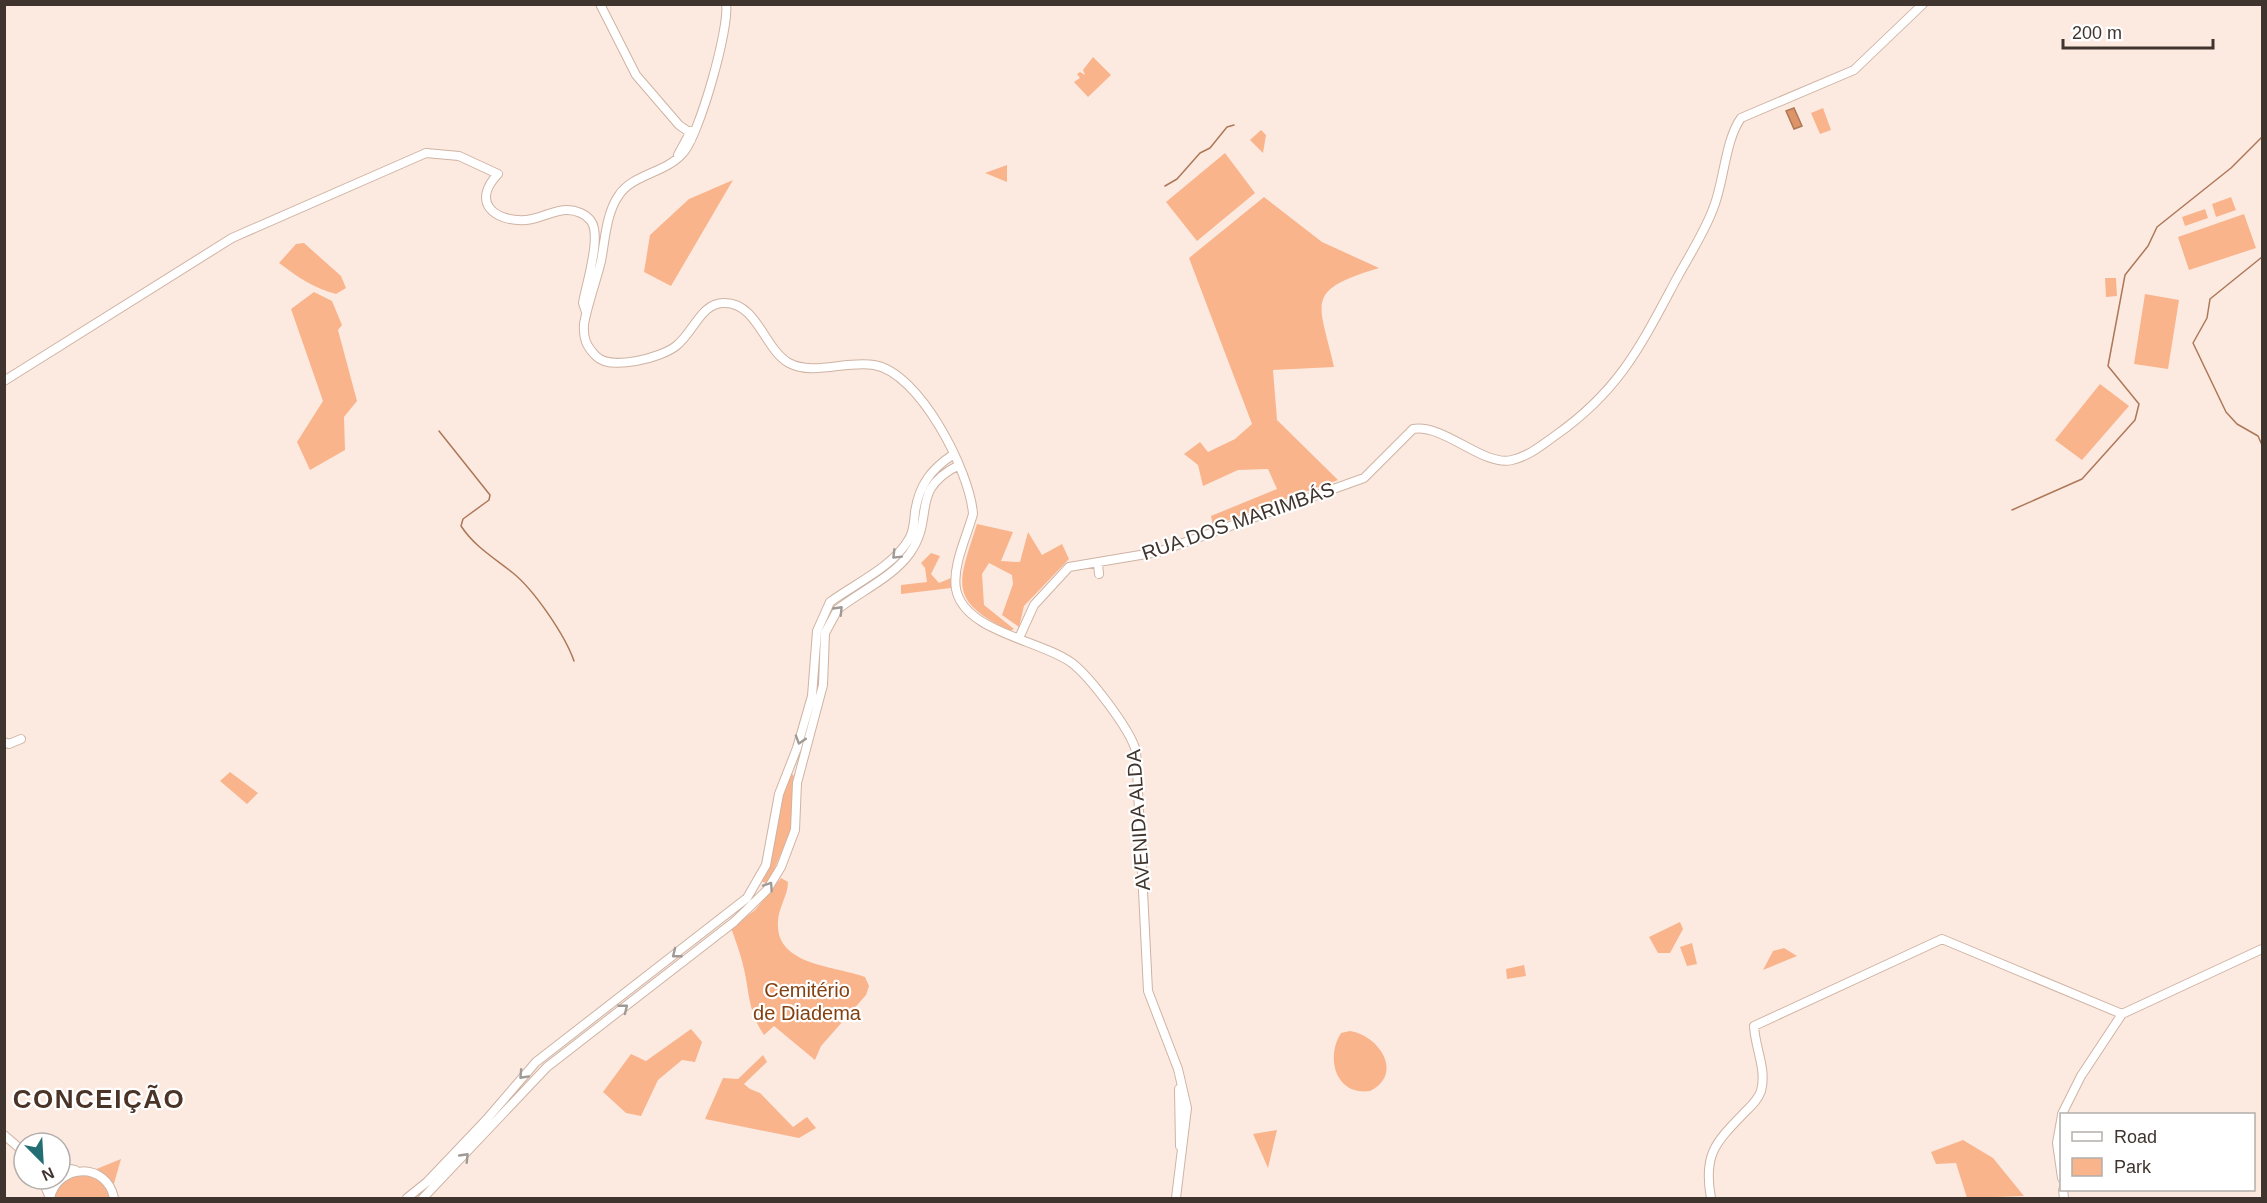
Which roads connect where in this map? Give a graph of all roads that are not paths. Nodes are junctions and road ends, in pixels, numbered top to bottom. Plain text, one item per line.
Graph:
1 (600, 4) edge
2 (726, 4) edge
3 (1923, 4) edge
4 (688, 138) junction
5 (586, 312) junction
6 (4, 381) edge
7 (954, 454) junction
8 (959, 465) junction
9 (1098, 564) junction
10 (1099, 574) dead end
11 (1019, 638) junction
12 (21, 739) dead end
13 (4, 742) edge
14 (2262, 949) edge
15 (611, 1004) junction
16 (2122, 1014) junction
17 (565, 1040) junction
18 (578, 1044) junction
19 (547, 1067) junction
20 (1178, 1070) junction
21 (1180, 1102) junction
22 (2062, 1113) edge
23 (1187, 1118) junction
24 (2060, 1122) edge
25 (1181, 1156) junction
26 (72, 1169) edge
27 (2060, 1169) edge
28 (80, 1171) junction
29 (50, 1198) edge
30 (114, 1198) edge
31 (407, 1198) edge
32 (423, 1198) edge
33 (1176, 1198) edge
34 (1711, 1198) edge

1 - 4 main road
2 - 4 main road, AVENIDA ALDA
3 - 9 main road, RUA DOS MARIMBÁS
4 - 5 main road, AVENIDA ALDA
5 - 6 main road
5 - 7 main road, AVENIDA ALDA
7 - 8 main road, AVENIDA ALDA
7 -> 15 main road
8 - 11 main road, AVENIDA ALDA
18 -> 8 main road
9 - 10 main road
9 - 11 main road, RUA DOS MARIMBÁS
11 - 20 main road, AVENIDA ALDA
12 - 13 main road
14 - 16 main road
15 - 17 main road
15 - 18 main road
16 - 22 main road
16 - 34 main road
17 - 19 main road
17 -> 31 main road
18 - 19 main road
32 -> 19 main road
20 - 21 main road, AVENIDA ALDA
20 - 23 main road, AVENIDA ALDA
21 - 23 main road
21 - 25 main road, AVENIDA ALDA
23 - 25 main road, AVENIDA ALDA
24 - 27 main road
25 - 33 main road, AVENIDA ALDA
26 - 28 main road
28 - 29 main road
28 - 30 main road

